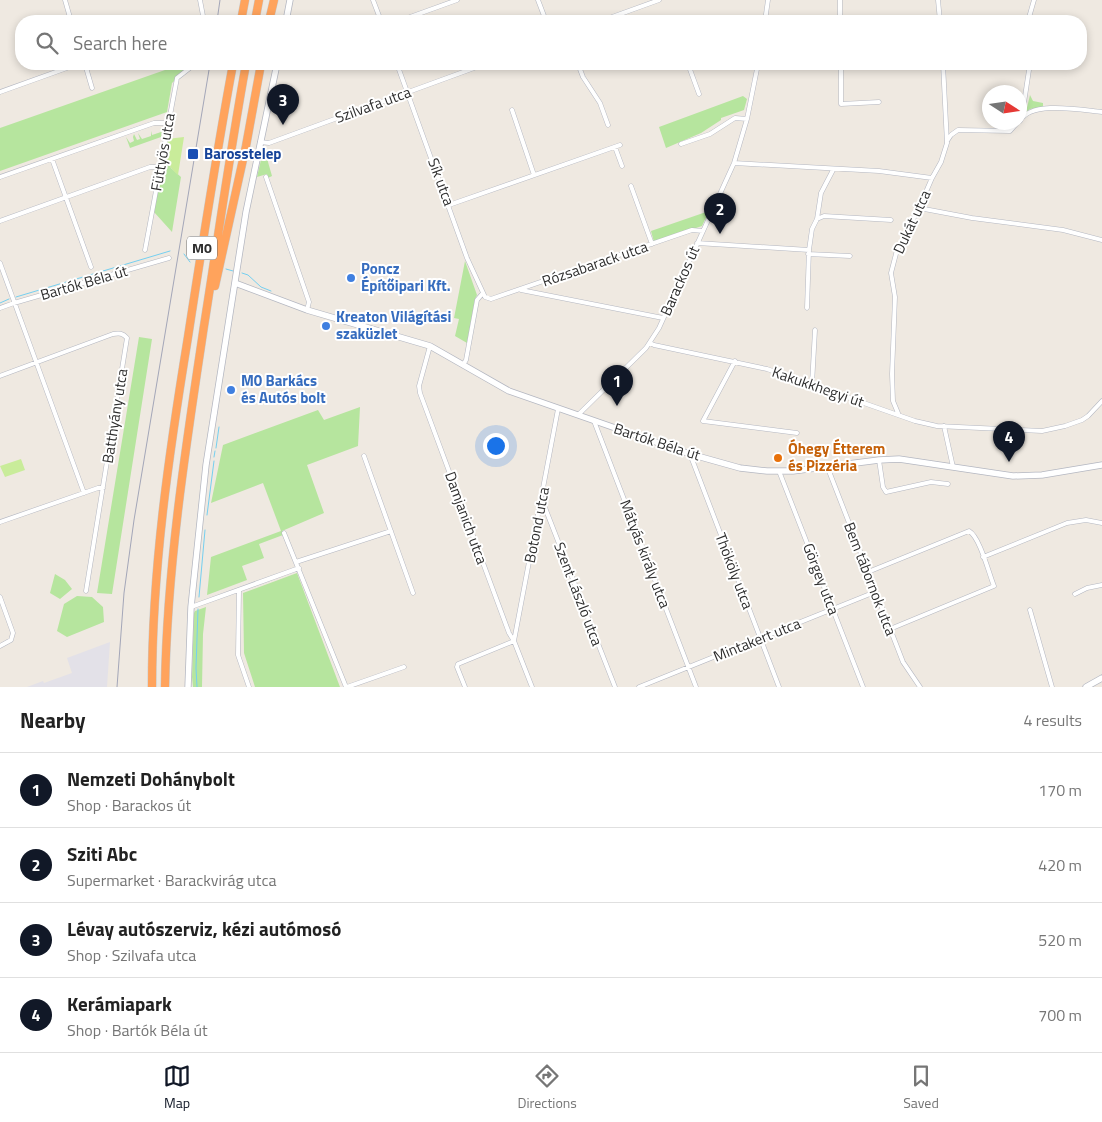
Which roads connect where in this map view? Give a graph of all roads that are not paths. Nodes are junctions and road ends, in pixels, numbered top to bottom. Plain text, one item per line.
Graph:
1 (65, 0) edge
2 (200, 0) edge
3 (245, 0) edge
4 (259, 0) edge
5 (274, 0) edge
6 (290, 0) edge
7 (373, 0) edge
8 (457, 0) edge
9 (538, 0) edge
10 (659, 0) edge
11 (768, 0) edge
12 (840, 0) edge
13 (938, 0) edge
14 (1034, 0) edge
15 (69, 15) edge
16 (203, 15) edge
17 (242, 15) edge
18 (256, 15) edge
19 (270, 15) edge
20 (287, 15) edge
21 (379, 15) edge
22 (416, 15) edge
23 (544, 15) edge
24 (618, 15) edge
25 (766, 15) edge
26 (840, 15) edge
27 (939, 15) edge
28 (1030, 15) edge
29 (61, 70) edge
30 (86, 70) edge
31 (187, 70) edge
32 (232, 70) edge
33 (245, 70) edge
34 (261, 70) edge
35 (276, 70) edge
36 (399, 70) edge
37 (468, 70) edge
38 (580, 70) edge
39 (690, 70) edge
40 (757, 70) edge
41 (841, 70) edge
42 (943, 70) edge
43 (1029, 70) edge
44 (1027, 85) edge
45 (92, 88) dead end
46 (0, 92) edge
47 (408, 92) junction
48 (699, 94) dead end
49 (879, 102) dead end
50 (512, 110) dead end
51 (1027, 112) edge
52 (1102, 112) edge
53 (747, 118) junction
54 (168, 123) junction
55 (608, 125) dead end
56 (1011, 130) edge
57 (260, 142) junction
58 (681, 144) dead end
59 (946, 144) junction
60 (620, 145) dead end
61 (615, 147) junction
62 (52, 159) junction
63 (734, 164) junction
64 (622, 166) dead end
65 (160, 167) junction
66 (833, 170) junction
67 (534, 175) junction
68 (0, 177) edge
69 (266, 177) dead end
70 (932, 178) junction
71 (631, 186) dead end
72 (66, 197) junction
73 (450, 205) junction
74 (919, 208) junction
75 (817, 219) junction
76 (891, 220) dead end
77 (0, 221) edge
78 (703, 231) junction
79 (1102, 240) edge
80 (698, 243) junction
81 (652, 244) junction
82 (145, 250) dead end
83 (809, 252) junction
84 (850, 256) dead end
85 (170, 258) dead end
86 (0, 263) edge
87 (91, 267) dead end
88 (236, 283) junction
89 (519, 290) junction
90 (483, 293) junction
91 (488, 299) joint
92 (14, 303) junction
93 (0, 308) edge
94 (807, 308) dead end
95 (307, 310) junction
96 (664, 318) junction
97 (205, 319) junction
98 (815, 330) dead end
99 (650, 343) junction
100 (430, 346) junction
101 (735, 361) junction
102 (35, 362) junction
103 (463, 365) junction
104 (0, 376) edge
105 (812, 384) junction
106 (1102, 401) edge
107 (558, 409) junction
108 (898, 413) junction
109 (577, 416) junction
110 (594, 421) junction
111 (944, 426) junction
112 (796, 433) dead end
113 (690, 454) junction
114 (364, 456) dead end
115 (879, 460) junction
116 (1102, 465) edge
117 (827, 466) junction
118 (953, 467) junction
119 (779, 471) junction
120 (948, 484) dead end
121 (103, 488) junction
122 (84, 493) junction
123 (542, 500) junction
124 (0, 522) edge
125 (1102, 523) edge
126 (391, 531) junction
127 (284, 532) dead end
128 (983, 557) junction
129 (296, 562) junction
130 (298, 568) junction
131 (868, 572) junction
132 (1102, 585) edge
133 (239, 590) junction
134 (86, 591) dead end
135 (876, 592) junction
136 (413, 593) dead end
137 (1075, 594) dead end
138 (0, 597) edge
139 (191, 606) junction
140 (833, 610) junction
141 (1030, 610) dead end
142 (890, 629) junction
143 (760, 638) junction
144 (514, 641) junction
145 (0, 646) edge
146 (404, 667) dead end
147 (689, 667) junction
148 (1102, 678) edge
149 (152, 687) edge
150 (165, 687) edge
151 (188, 687) edge
152 (249, 687) edge
153 (347, 687) edge
154 (465, 687) edge
155 (532, 687) edge
156 (614, 687) edge
157 (639, 687) edge
158 (696, 687) edge
159 (779, 687) edge
160 (863, 687) edge
161 (920, 687) edge
162 (1052, 687) edge
163 (1086, 687) edge

1 - 15 street
2 - 16 street
3 - 17 highway
4 - 18 highway
5 - 19 highway
6 - 20 street
7 - 21 street
8 - 22 street
9 - 23 street
10 - 24 street
11 - 25 street
12 - 26 street
13 - 27 street
14 - 28 street
29 - 46 street
30 - 45 street
31 - 54 street, Füttyös utca
32 - 149 highway, M0
33 - 97 highway, M0
34 - 97 highway
35 - 57 street
36 - 47 street, Sík utca
37 - 47 street, Szilvafa utca
38 - 55 street
39 - 48 street
40 - 53 street, Barackos út
41 - 49 street
42 - 59 street, Dukát utca
43 - 44 street
47 - 57 street, Szilvafa utca
47 - 73 street, Sík utca
50 - 67 street
51 - 52 street
53 - 58 street
53 - 63 street, Barackos út
54 - 62 street
54 - 65 street, Füttyös utca
56 - 59 street
57 - 88 street
59 - 70 street, Dukát utca
60 - 61 street
61 - 64 street
61 - 67 street
62 - 68 street
62 - 72 street
63 - 66 street
63 - 78 street, Barackos út
65 - 72 street
65 - 82 street, Füttyös utca
66 - 70 street
66 - 75 street
67 - 73 street
69 - 95 street
70 - 74 street, Dukát utca
71 - 81 street
72 - 77 street
72 - 87 street
73 - 90 street, Sík utca
74 - 79 street
74 - 108 street, Dukát utca
75 - 76 street
75 - 83 street
78 - 80 street, Barackos út
78 - 81 street, Rózsabarack utca
80 - 83 street
80 - 96 street, Barackos út
81 - 89 street, Rózsabarack utca
83 - 84 street
83 - 94 street
85 - 92 street, Bartók Béla út
86 - 92 street
88 - 95 street, Bartók Béla út
88 - 139 street
89 - 91 street, Rózsabarack utca
89 - 96 street
90 - 91 street, Sík utca
90 - 103 street
92 - 93 street, Bartók Béla út
92 - 102 street
95 - 100 street, Bartók Béla út
96 - 99 street, Barackos út
97 - 150 highway, M0
98 - 105 street
99 - 101 street, Kakukkhegyi út
99 - 109 street, Barackos út
100 - 103 street, Bartók Béla út
100 - 144 street, Damjanich utca
101 - 105 street, Kakukkhegyi út
101 - 112 street
102 - 104 street
102 - 121 street, Batthyány utca
102 - 122 street
103 - 107 street, Bartók Béla út
105 - 108 street, Kakukkhegyi út
106 - 111 street, Kakukkhegyi út
107 - 109 street, Bartók Béla út
107 - 123 street, Botond utca
108 - 111 street, Kakukkhegyi út
109 - 110 street, Bartók Béla út
110 - 113 street, Bartók Béla út
110 - 147 street, Mátyás király utca
111 - 118 street
113 - 119 street, Bartók Béla út
113 - 143 street, Thököly utca
114 - 126 street
115 - 117 street, Bartók Béla út
115 - 118 street, Bartók Béla út
115 - 120 street
116 - 118 street, Bartók Béla út
117 - 119 street, Bartók Béla út
117 - 131 street, Bem tábornok utca
119 - 140 street, Görgey utca
121 - 122 street
121 - 134 street, Batthyány utca
122 - 124 street
123 - 144 street, Botond utca
123 - 156 street, Szent László utca
125 - 128 street
126 - 129 street
126 - 136 street
127 - 129 street
128 - 131 street
128 - 142 street
129 - 130 street
130 - 133 street
130 - 153 street
131 - 135 street, Bem tábornok utca
132 - 137 street
133 - 139 street
133 - 152 street
135 - 140 street, Mintakert utca
135 - 142 street, Bem tábornok utca
138 - 145 street
139 - 151 street
140 - 143 street, Mintakert utca
140 - 160 street, Görgey utca
141 - 162 street
142 - 161 street, Bem tábornok utca
143 - 147 street, Mintakert utca
143 - 159 street, Thököly utca
144 - 154 street
144 - 155 street, Damjanich utca
146 - 153 street
147 - 157 street, Mintakert utca
147 - 158 street, Mátyás király utca
148 - 163 street

